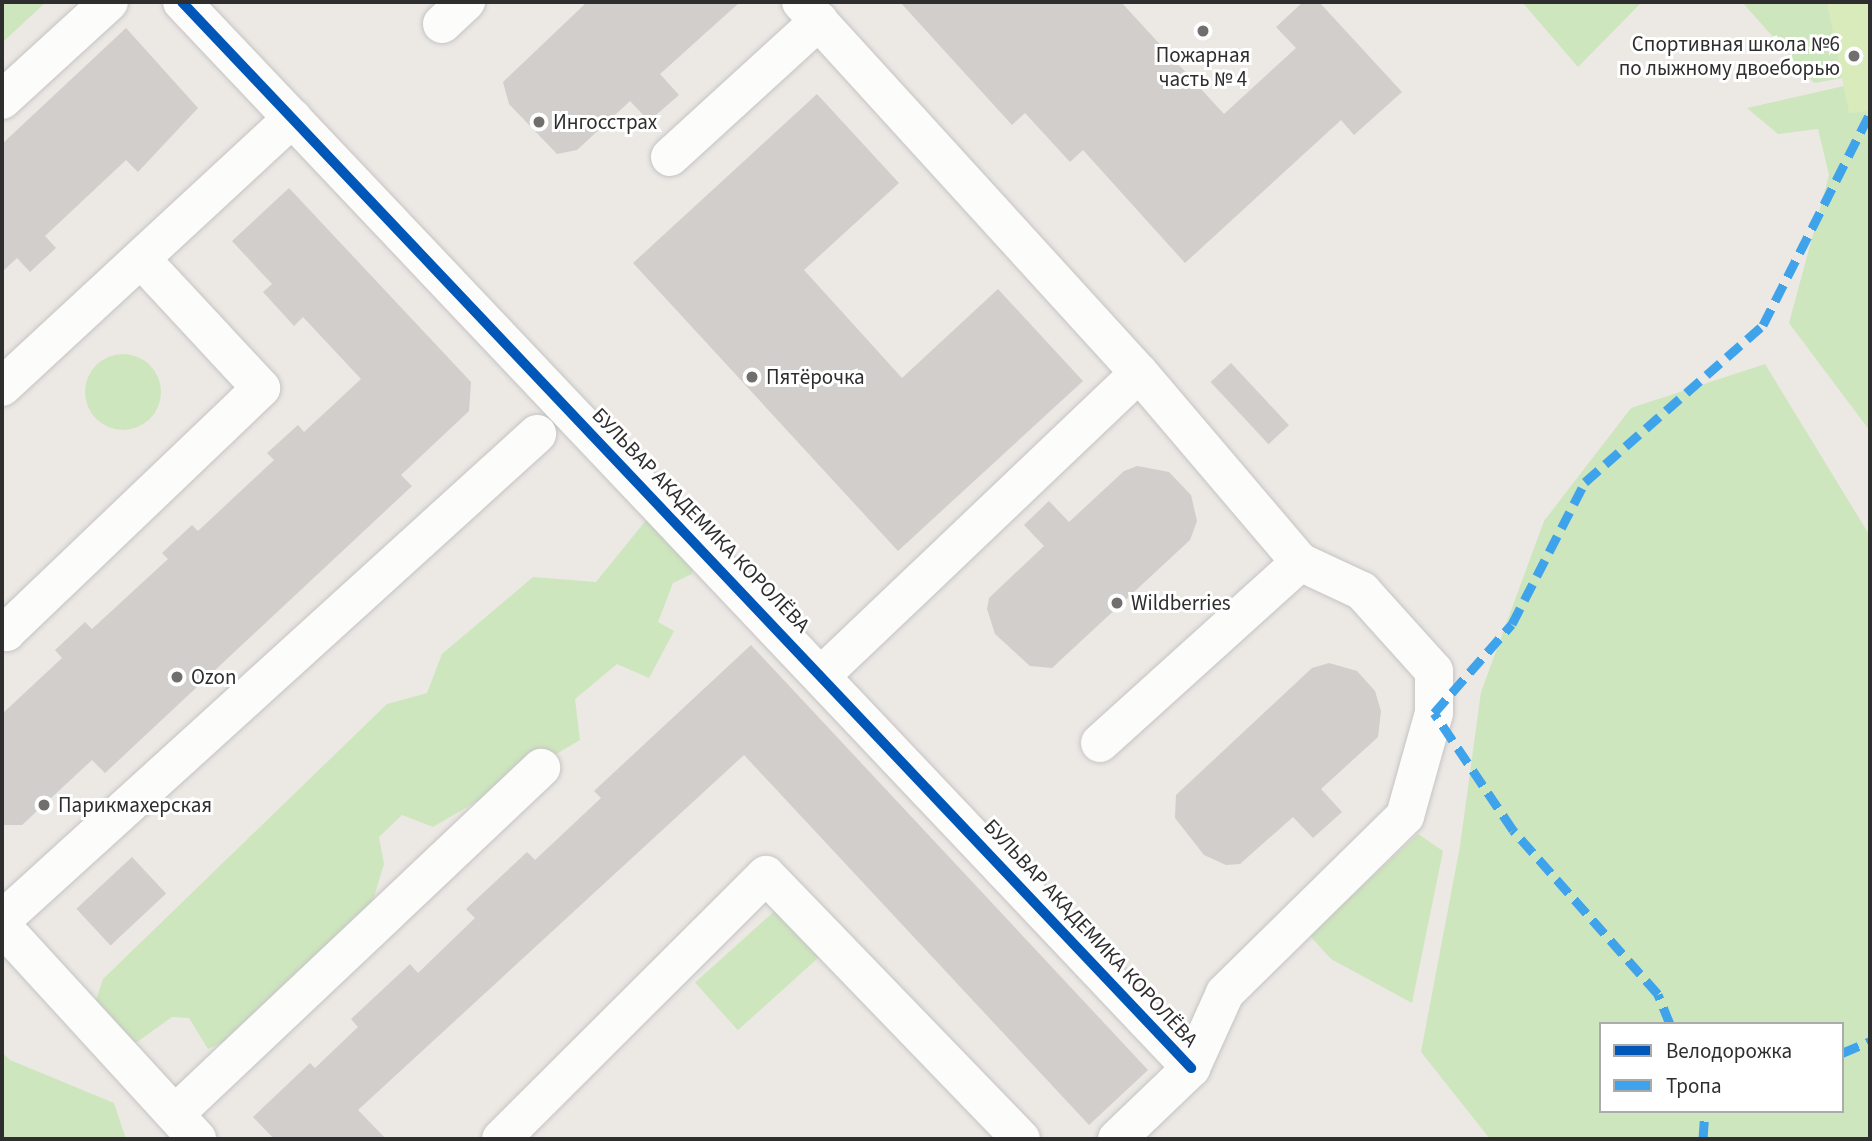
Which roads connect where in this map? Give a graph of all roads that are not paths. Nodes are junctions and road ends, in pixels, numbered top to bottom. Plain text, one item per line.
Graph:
1 (109, 2) edge
2 (182, 2) edge
3 (810, 11) edge
4 (2, 100) edge
5 (293, 118) junction
6 (670, 157) dead end
7 (141, 259) junction
8 (1139, 373) junction
9 (2, 387) edge
10 (537, 434) dead end
11 (1300, 562) junction
12 (2, 628) edge
13 (822, 675) junction
14 (1100, 743) dead end
15 (541, 768) dead end
16 (2, 920) edge
17 (2, 926) edge
18 (1191, 1068) junction
19 (186, 1127) edge
20 (507, 1138) edge
21 (1021, 1139) edge
22 (1117, 1139) edge

1 - 4 street
2 - 5 street, БУЛЬВАР АКАДЕМИКА КОРОЛЁВА
3 - 6 street
3 - 8 street
5 - 7 street
5 - 13 street, БУЛЬВАР АКАДЕМИКА КОРОЛЁВА
7 - 9 street
7 - 12 street
8 - 11 street
8 - 13 street
10 - 16 street
11 - 14 street
11 - 18 street
13 - 18 street, БУЛЬВАР АКАДЕМИКА КОРОЛЁВА
15 - 19 street
17 - 19 street
18 - 22 street
20 - 21 street

